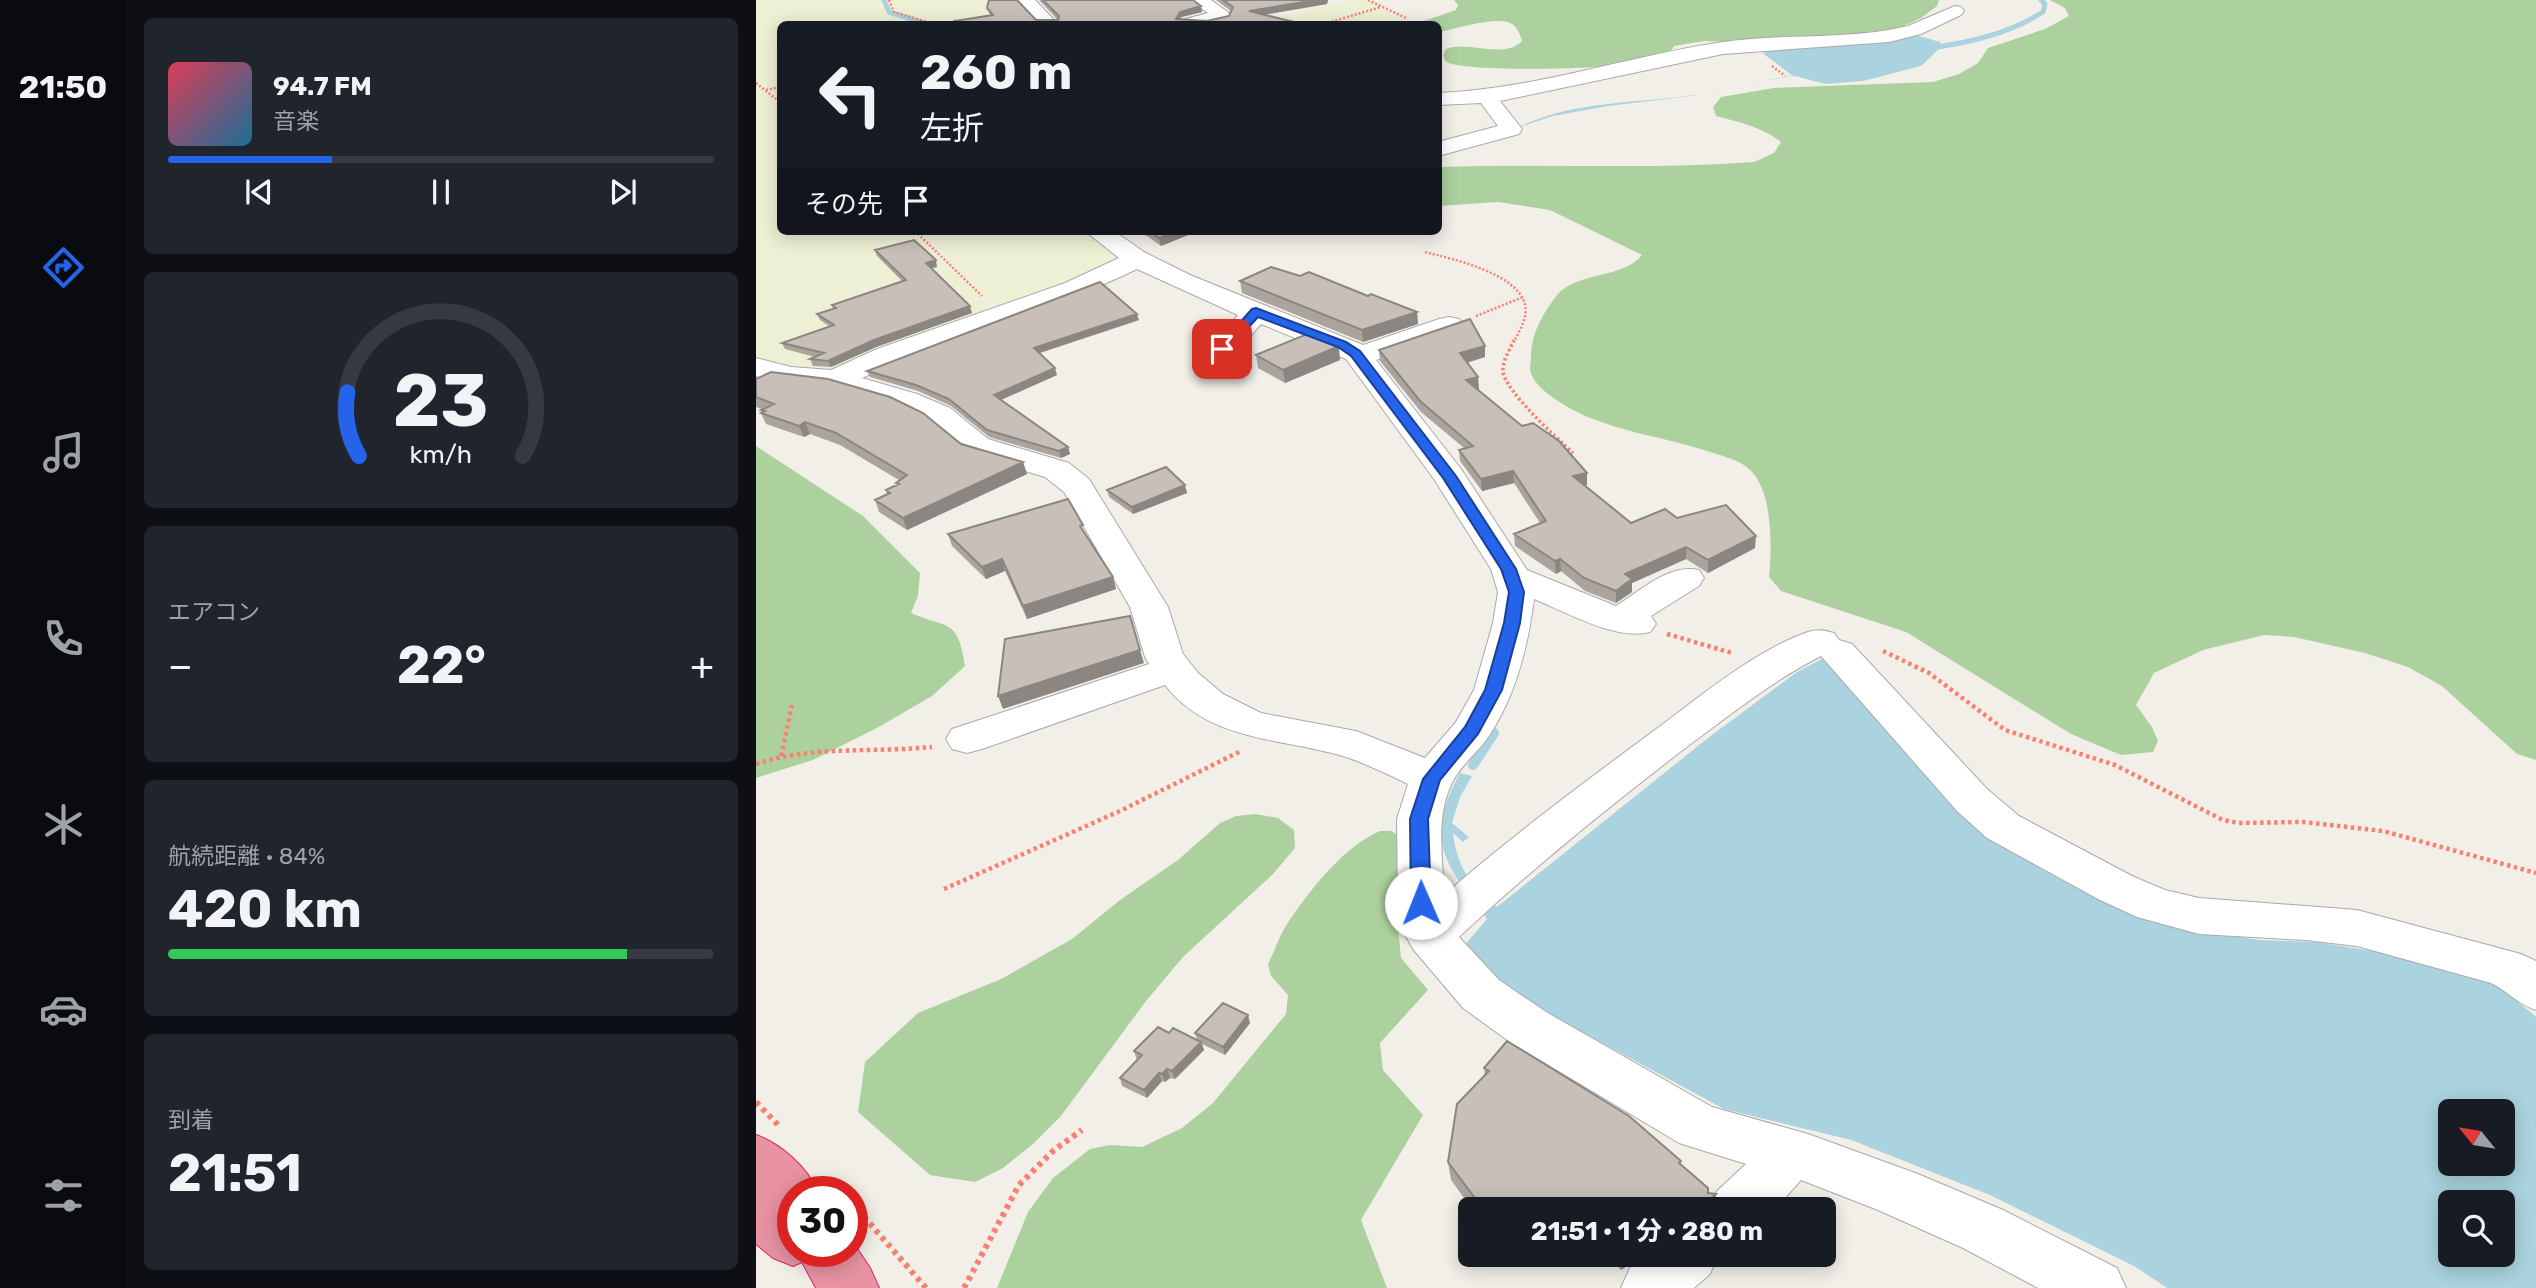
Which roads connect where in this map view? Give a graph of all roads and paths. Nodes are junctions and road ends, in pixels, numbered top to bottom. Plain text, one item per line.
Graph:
1 (889, 0) edge
2 (1025, 0) edge
3 (1368, 0) edge
4 (1203, 1) edge
5 (1381, 6) junction
6 (1955, 11) dead end
7 (1406, 18) dead end
8 (924, 21) edge
9 (1046, 21) edge
10 (1200, 21) edge
11 (1334, 21) edge
12 (756, 83) edge
13 (777, 88) edge
14 (766, 90) junction
15 (1486, 96) junction
16 (777, 99) edge
17 (1442, 99) edge
18 (1442, 148) edge
19 (1442, 148) edge
20 (1491, 156) dead end
21 (919, 235) edge
22 (1104, 235) edge
23 (1425, 252) dead end
24 (1138, 259) junction
25 (1523, 297) junction
26 (1256, 312) junction
27 (1001, 313) junction
28 (1449, 325) joint
29 (1222, 349) dead end
30 (1358, 356) junction
31 (756, 367) edge
32 (835, 379) junction
33 (1573, 453) edge
34 (1511, 576) junction
35 (1686, 578) dead end
36 (1629, 622) junction
37 (1829, 646) junction
38 (1737, 654) dead end
39 (1175, 670) junction
40 (792, 705) dead end
41 (1269, 729) junction
42 (967, 739) joint
43 (781, 756) junction
44 (756, 764) edge
45 (1432, 779) junction
46 (2536, 873) edge
47 (944, 889) dead end
48 (1460, 908) junction
49 (2536, 990) edge
50 (1082, 1130) dead end
51 (1787, 1152) junction
52 (756, 1159) edge
53 (777, 1181) edge
54 (1749, 1197) edge
55 (756, 1210) edge
56 (868, 1221) edge
57 (777, 1226) edge
58 (1675, 1267) edge
59 (926, 1288) edge
60 (964, 1288) edge
61 (1651, 1288) edge
62 (2096, 1288) edge

1 - 8 path
2 - 9 street
3 - 5 path
4 - 10 street
5 - 7 path
5 - 11 path
6 - 15 street
12 - 14 path
13 - 14 path
14 - 16 path
15 - 17 street
15 - 18 street
19 - 20 street
21 - 27 path
22 - 24 street
23 - 25 path
24 - 26 street
24 - 27 street
25 - 28 path
25 - 33 path
26 - 29 street
26 - 30 street
27 - 32 street
28 - 30 street
30 - 34 street
31 - 32 street
32 - 39 street
34 - 36 street
34 - 45 street
35 - 36 street
36 - 38 path
37 - 46 path
37 - 48 street
37 - 49 street
39 - 41 street
39 - 42 street
40 - 43 path
41 - 45 street
41 - 47 path
42 - 43 path
43 - 44 path
45 - 48 street
48 - 51 street
50 - 60 path
51 - 54 street
51 - 62 street
52 - 53 highway
55 - 57 highway
56 - 59 path
58 - 61 street

